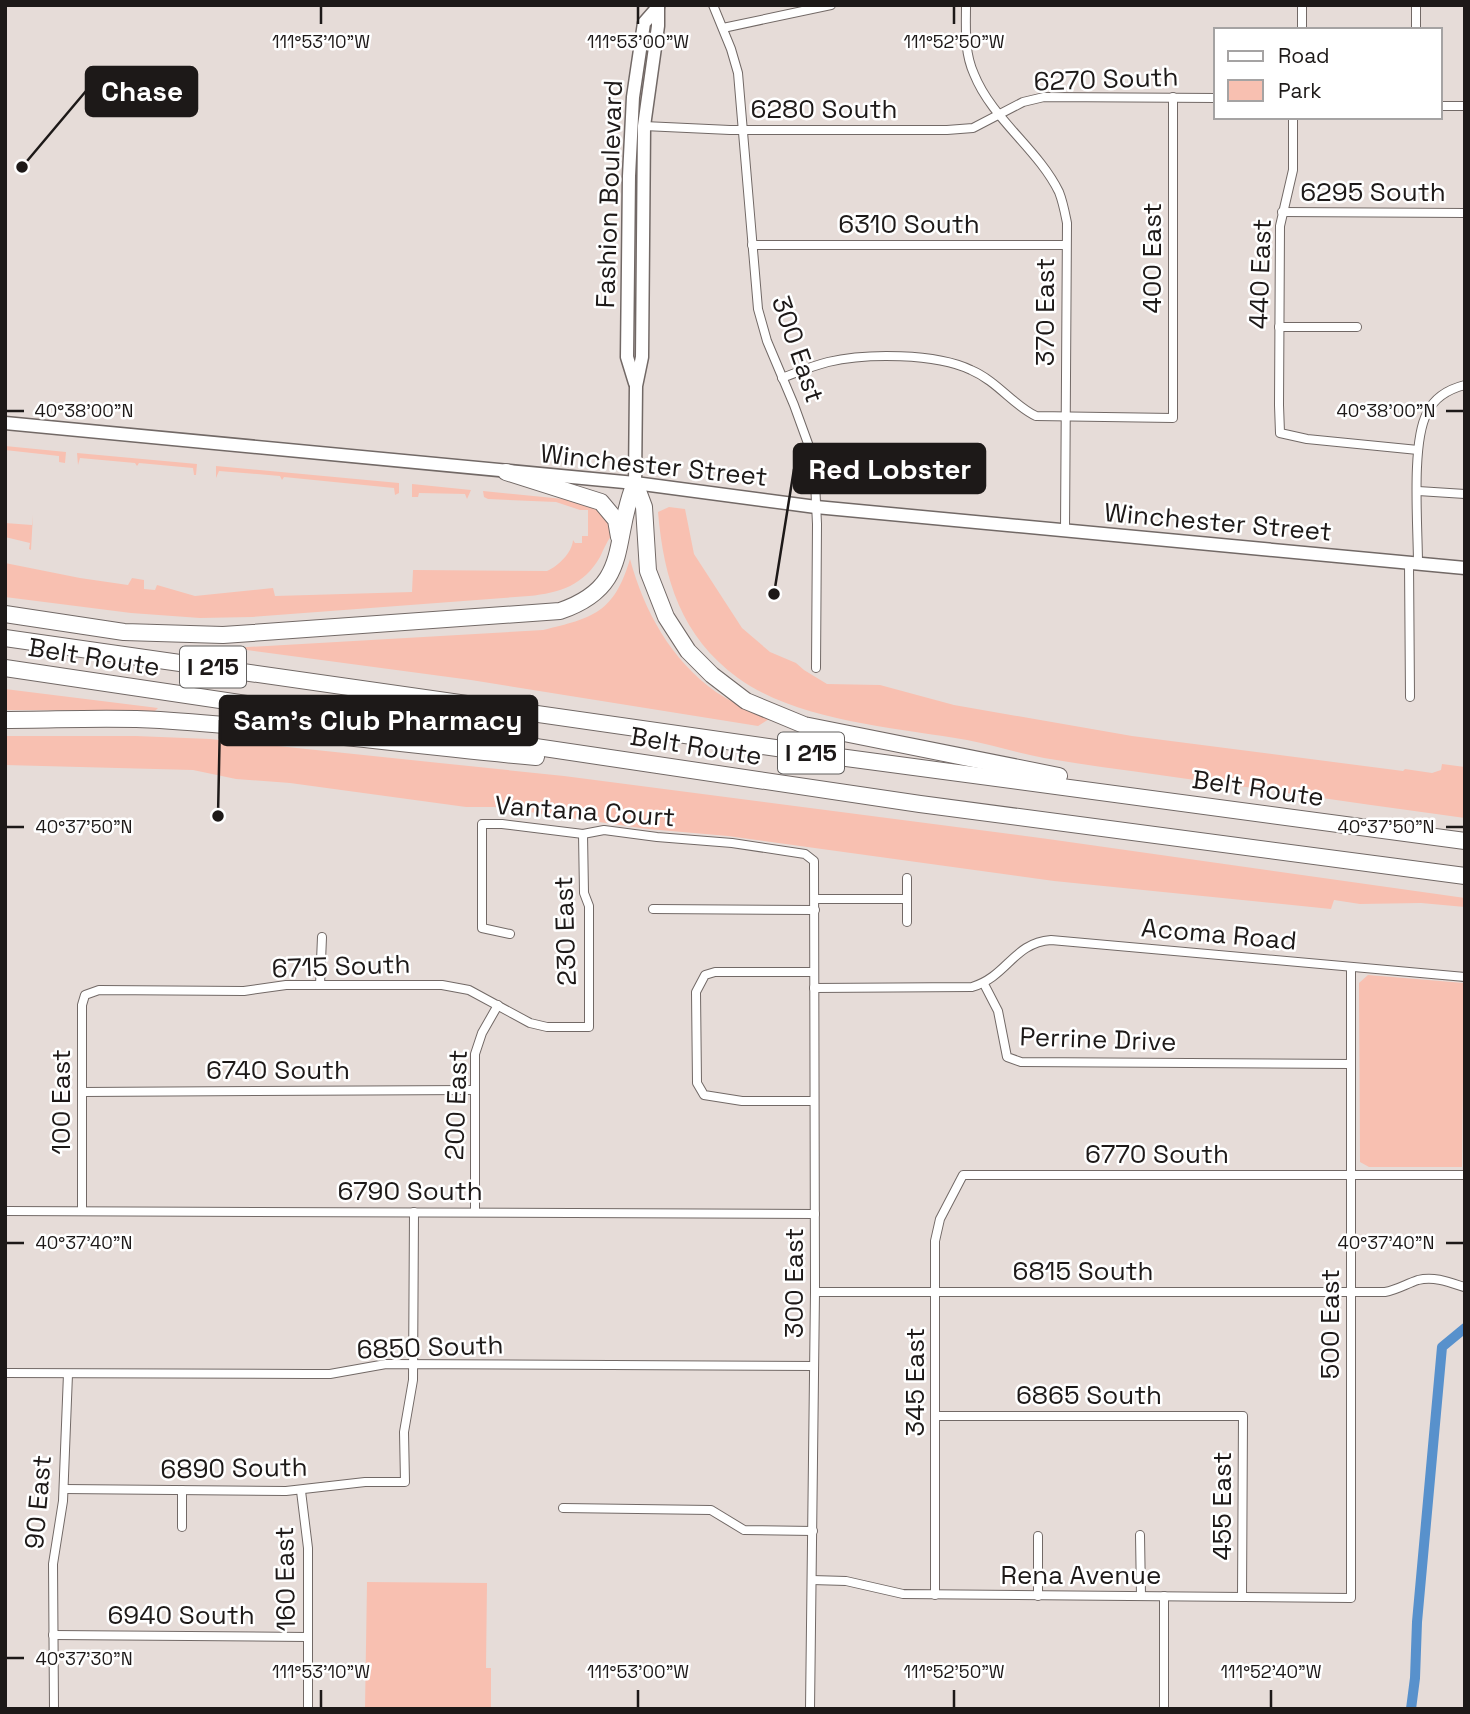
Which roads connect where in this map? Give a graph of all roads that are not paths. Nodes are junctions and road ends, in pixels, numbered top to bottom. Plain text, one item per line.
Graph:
1 (713, 5) edge
2 (831, 5) edge
3 (966, 5) edge
4 (1303, 5) edge
5 (1416, 5) edge
6 (658, 6) edge
7 (723, 28) junction
8 (1302, 28) edge
9 (1416, 28) edge
10 (1173, 97) junction
11 (1214, 98) edge
12 (1442, 106) edge
13 (1465, 106) edge
14 (1000, 115) junction
15 (1293, 119) edge
16 (644, 126) junction
17 (743, 130) junction
18 (1282, 212) junction
19 (1465, 214) edge
20 (752, 245) junction
21 (1066, 245) junction
22 (1279, 327) junction
23 (1357, 327) dead end
24 (782, 378) junction
25 (1465, 385) edge
26 (636, 386) junction
27 (1067, 418) junction
28 (8, 425) edge
29 (1418, 450) junction
30 (506, 472) junction
31 (635, 483) junction
32 (1418, 491) junction
33 (1465, 494) edge
34 (816, 507) junction
35 (1065, 530) junction
36 (620, 546) junction
37 (1414, 563) junction
38 (1465, 568) edge
39 (5, 614) edge
40 (5, 638) edge
41 (5, 668) edge
42 (816, 668) dead end
43 (1410, 698) dead end
44 (5, 720) edge
45 (673, 768) junction
46 (1202, 804) junction
47 (583, 834) junction
48 (1465, 841) edge
49 (812, 858) joint
50 (1465, 876) edge
51 (907, 878) dead end
52 (815, 899) junction
53 (907, 899) junction
54 (653, 909) dead end
55 (815, 910) junction
56 (907, 922) dead end
57 (509, 934) dead end
58 (322, 937) dead end
59 (1351, 967) junction
60 (814, 972) junction
61 (1465, 977) edge
62 (984, 984) junction
63 (320, 985) junction
64 (814, 988) junction
65 (85, 995) joint
66 (498, 1005) junction
67 (589, 1027) joint
68 (1351, 1064) junction
69 (474, 1090) junction
70 (82, 1092) junction
71 (813, 1101) junction
72 (963, 1175) joint
73 (1351, 1175) junction
74 (1465, 1175) edge
75 (5, 1211) edge
76 (82, 1211) junction
77 (414, 1212) junction
78 (474, 1212) junction
79 (815, 1214) junction
80 (1464, 1287) edge
81 (815, 1292) junction
82 (936, 1292) junction
83 (1351, 1292) junction
84 (413, 1365) junction
85 (814, 1366) junction
86 (5, 1373) edge
87 (68, 1374) junction
88 (935, 1416) junction
89 (1243, 1416) joint
90 (64, 1489) junction
91 (182, 1490) junction
92 (301, 1491) junction
93 (564, 1508) dead end
94 (182, 1527) dead end
95 (813, 1531) junction
96 (1140, 1535) dead end
97 (1038, 1536) dead end
98 (812, 1580) junction
99 (935, 1595) junction
100 (1038, 1595) junction
101 (1141, 1596) junction
102 (1164, 1596) junction
103 (1242, 1597) junction
104 (1351, 1598) joint
105 (53, 1635) junction
106 (307, 1637) junction
107 (54, 1709) edge
108 (308, 1709) edge
109 (810, 1709) edge
110 (1164, 1709) edge

1 - 7 street, 300 East
2 - 7 street
3 - 14 street, 370 East
4 - 8 street
5 - 9 street
6 - 16 main road, Fashion Boulevard
6 - 26 main road, Fashion Boulevard
7 - 17 street, 300 East
10 - 11 street, 6270 South
10 - 14 street, 6270 South
10 - 27 street, 400 East
12 - 13 street
14 - 17 street, 6280 South
14 - 21 street, 370 East
15 - 18 street, 440 East
16 - 17 street, 6280 South
16 - 26 main road, Fashion Boulevard
17 - 20 street, 300 East
18 - 19 street, 6295 South
18 - 22 street, 440 East
20 - 21 street, 6310 South
20 - 24 street, 300 East
21 - 27 street, 370 East
22 - 23 street
22 - 29 street, 440 East
24 - 27 street
24 - 34 street, 300 East
25 - 29 street
26 - 31 main road, Fashion Boulevard
27 - 35 street, 370 East
28 - 30 main road, Winchester Street
29 - 32 street
30 - 31 main road, Winchester Street
30 - 36 highway
31 - 34 main road, Winchester Street
31 - 36 highway
31 - 46 highway
32 - 33 street
32 - 37 street
34 - 35 main road, Winchester Street
34 - 42 street, 300 East
35 - 37 main road, Winchester Street
36 - 39 highway
37 - 38 main road, Winchester Street
37 - 43 street
40 - 46 highway, Belt Route / I 215
41 - 45 highway, Belt Route / I 215
44 - 45 highway
45 - 50 highway, Belt Route / I 215
46 - 48 highway, Belt Route / I 215
47 - 49 street, Vantana Court
47 - 57 street, Vantana Court
47 - 67 street, 230 East
49 - 52 street, 300 East
51 - 53 street
52 - 53 street
52 - 55 street, 300 East
53 - 56 street
54 - 55 street
55 - 60 street, 300 East
58 - 63 street
59 - 61 street, Acoma Road
59 - 62 street, Acoma Road
59 - 68 street, 500 East
60 - 64 street, 300 East
60 - 71 street
62 - 64 street
62 - 68 street, Perrine Drive
63 - 65 street, 6715 South
63 - 66 street, 6715 South
64 - 71 street, 300 East
65 - 70 street, 100 East
66 - 67 street, 6715 South
66 - 69 street, 200 East
68 - 73 street, 500 East
69 - 70 street, 6740 South
69 - 78 street, 200 East
70 - 76 street, 100 East
71 - 79 street, 300 East
72 - 73 street, 6770 South
72 - 82 street, 345 East
73 - 74 street, 6770 South
73 - 83 street, 500 East
75 - 76 street, 6790 South
76 - 77 street, 6790 South
77 - 78 street, 6790 South
77 - 84 street
78 - 79 street, 6790 South
79 - 81 street, 300 East
80 - 83 street, 6815 South
81 - 82 street, 6815 South
81 - 85 street, 300 East
82 - 83 street, 6815 South
82 - 88 street, 345 East
83 - 104 street, 500 East
84 - 85 street, 6850 South
84 - 87 street, 6850 South
84 - 92 street, 6890 South
85 - 95 street, 300 East
86 - 87 street, 6850 South
87 - 90 street, 90 East
88 - 89 street, 6865 South
88 - 99 street, 345 East
89 - 103 street, 455 East
90 - 91 street, 6890 South
90 - 105 street, 90 East
91 - 92 street, 6890 South
91 - 94 street
92 - 106 street, 160 East
93 - 95 street
95 - 98 street, 300 East
96 - 101 street
97 - 100 street
98 - 99 street, Rena Avenue
98 - 109 street, 300 East
99 - 100 street, Rena Avenue
100 - 101 street, Rena Avenue
101 - 102 street, Rena Avenue
102 - 103 street, Rena Avenue
102 - 110 street
103 - 104 street, Rena Avenue
105 - 106 street, 6940 South
105 - 107 street, 90 East
106 - 108 street, 160 East

